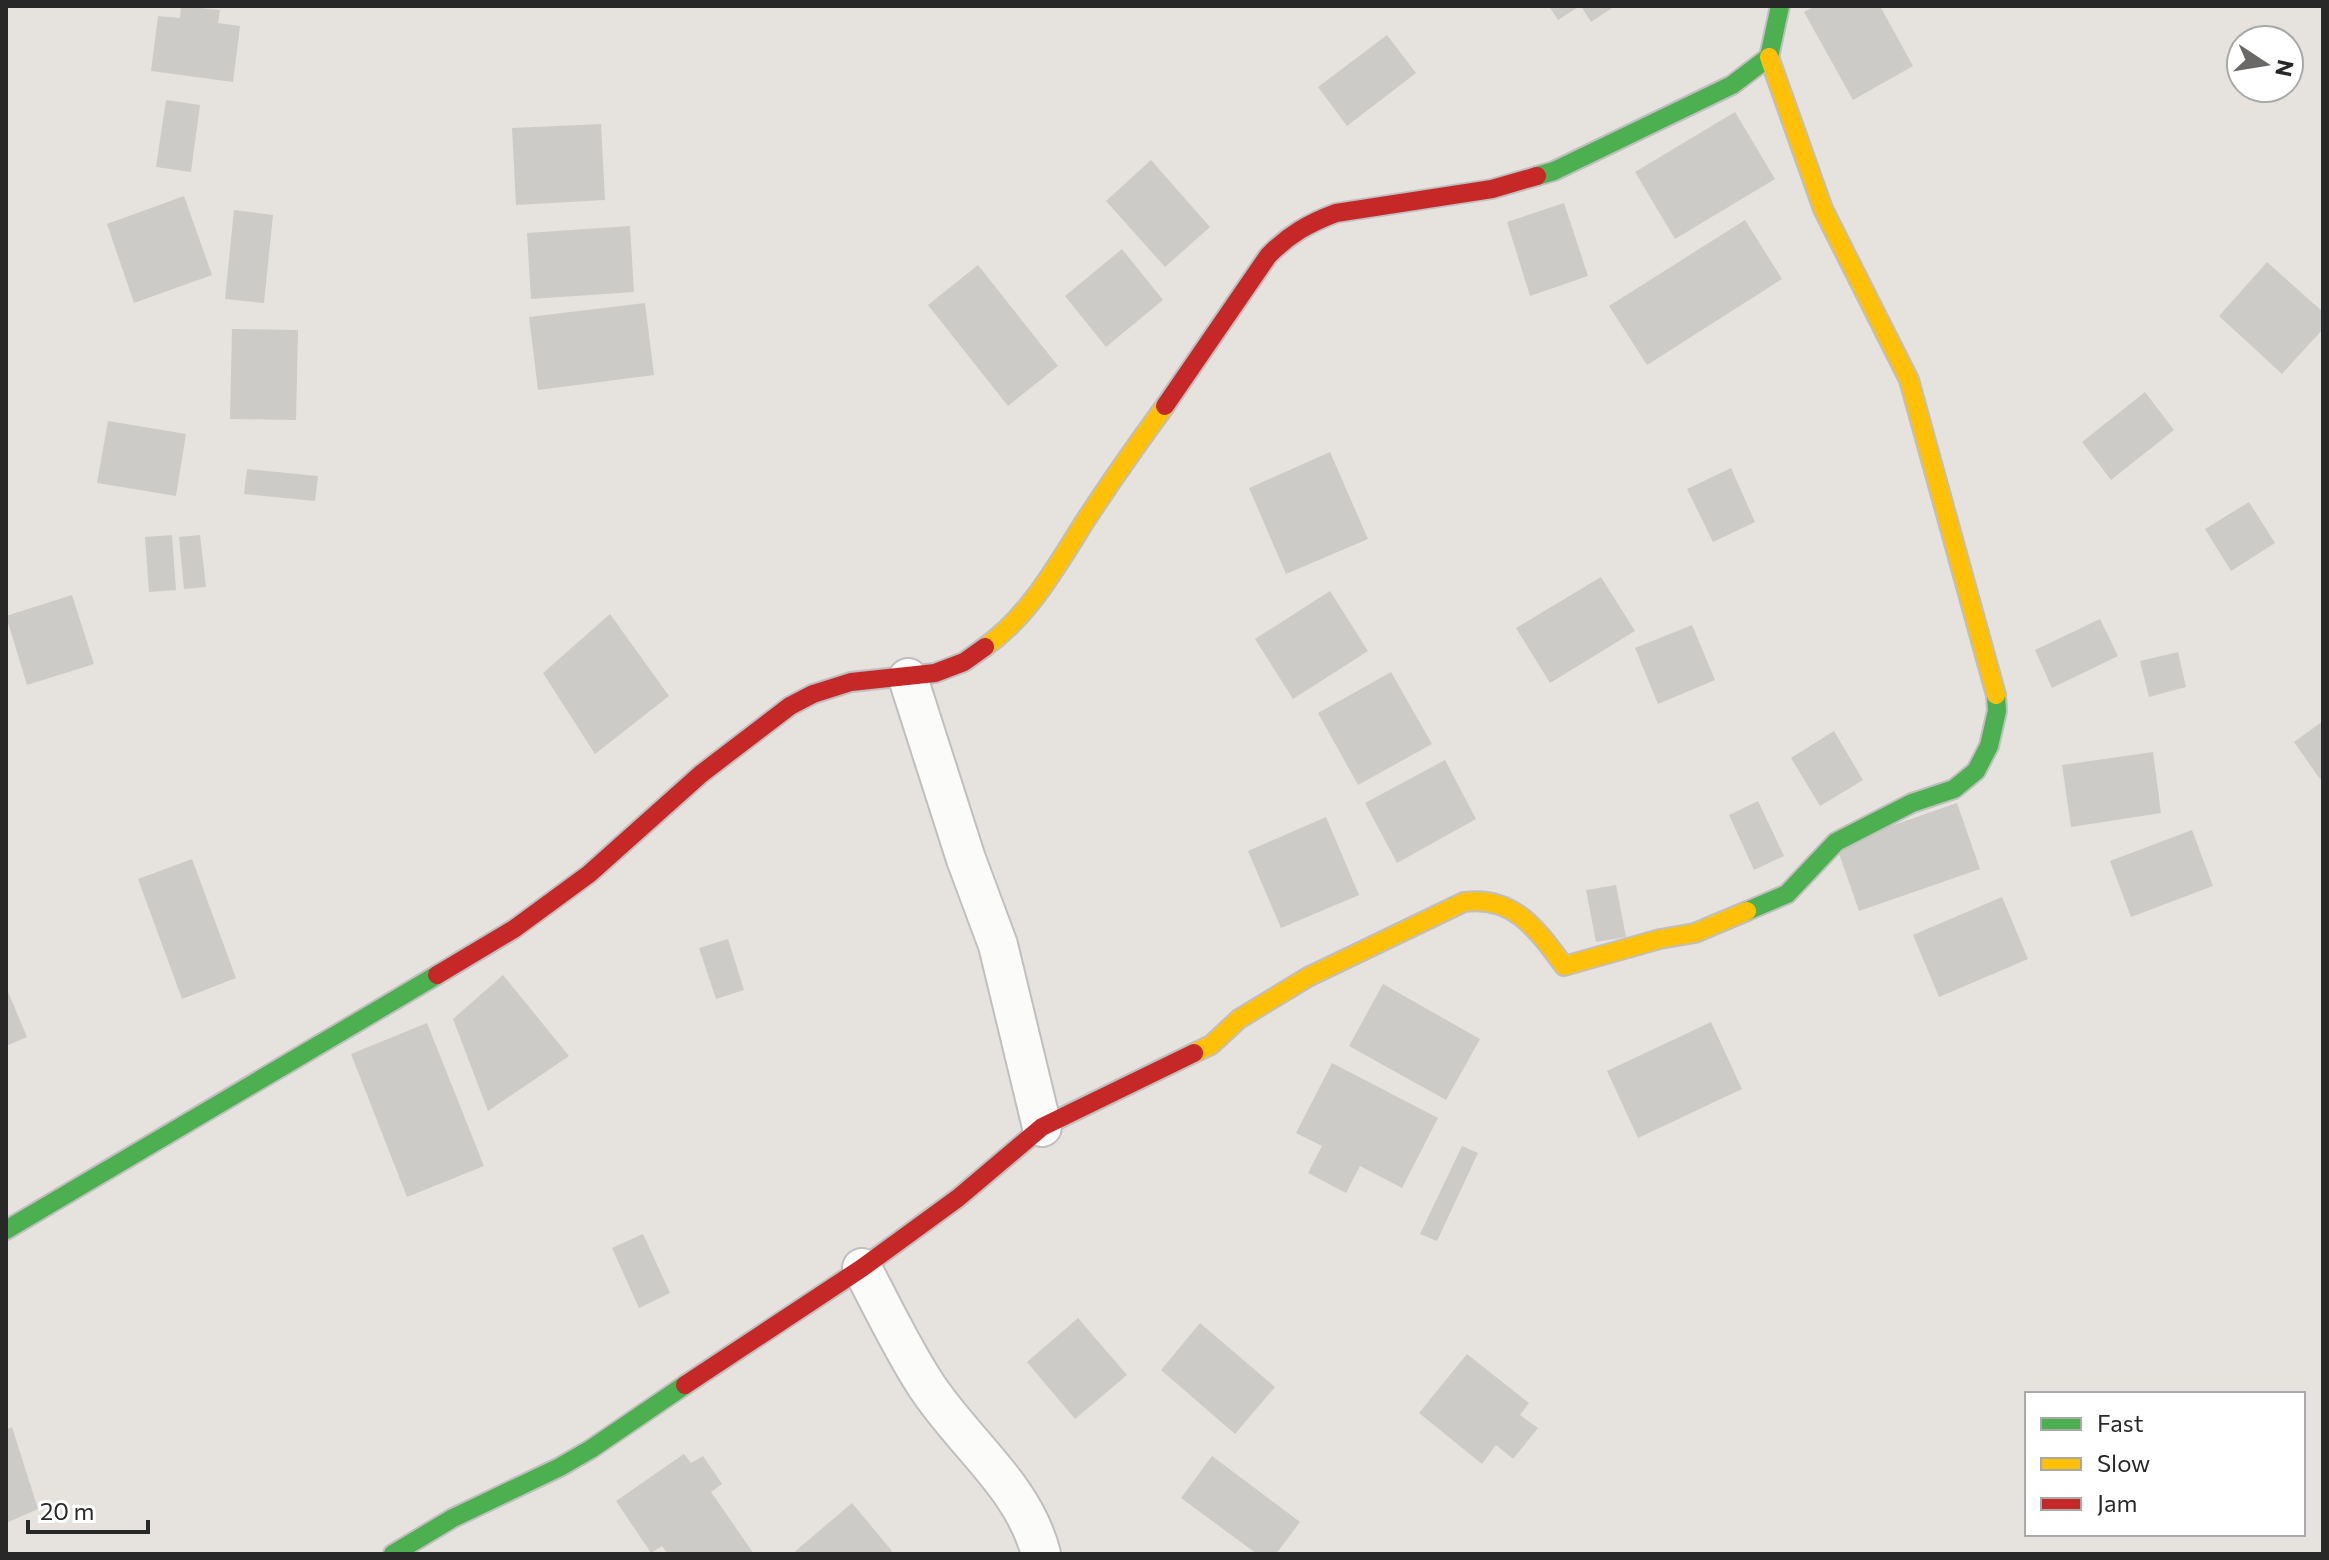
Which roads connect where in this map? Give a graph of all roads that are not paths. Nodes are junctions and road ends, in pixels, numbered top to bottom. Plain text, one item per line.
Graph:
1 (1780, 6) edge
2 (1769, 57) junction
3 (908, 678) junction
4 (1042, 1127) junction
5 (6, 1230) edge
6 (862, 1268) junction
7 (393, 1554) edge
8 (1041, 1554) edge

1 - 2 street
2 - 3 street
2 - 4 street
3 - 4 street
3 - 5 street
4 - 6 street
6 - 7 street
6 - 8 street

